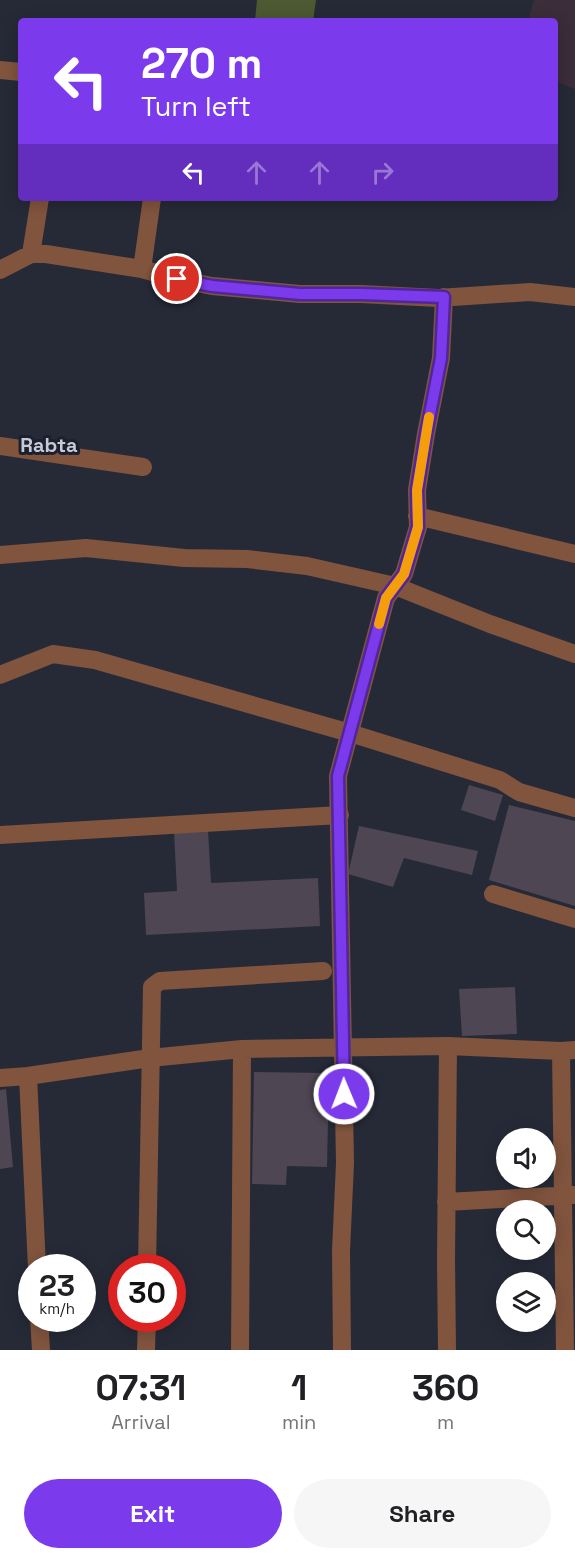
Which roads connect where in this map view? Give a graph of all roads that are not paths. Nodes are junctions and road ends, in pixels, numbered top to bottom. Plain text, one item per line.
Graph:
1 (0, 70) edge
2 (18, 72) edge
3 (40, 201) edge
4 (152, 201) edge
5 (31, 254) junction
6 (142, 269) junction
7 (0, 270) edge
8 (444, 297) junction
9 (575, 297) edge
10 (0, 446) edge
11 (143, 467) dead end
12 (417, 516) junction
13 (575, 554) edge
14 (0, 555) edge
15 (395, 586) junction
16 (575, 654) edge
17 (0, 675) edge
18 (350, 733) junction
19 (575, 808) edge
20 (340, 815) junction
21 (0, 835) edge
22 (493, 894) dead end
23 (575, 919) edge
24 (323, 971) dead end
25 (448, 1046) junction
26 (343, 1048) junction
27 (243, 1049) junction
28 (568, 1050) edge
29 (150, 1058) junction
30 (28, 1076) junction
31 (0, 1078) edge
32 (569, 1196) edge
33 (446, 1202) junction
34 (36, 1254) edge
35 (147, 1254) edge
36 (40, 1332) edge
37 (147, 1332) edge
38 (41, 1350) edge
39 (146, 1350) edge
40 (240, 1350) edge
41 (342, 1350) edge
42 (447, 1350) edge
43 (565, 1350) edge

1 - 2 street
3 - 5 street
4 - 6 street
5 - 6 street
5 - 7 street
6 - 8 street
8 - 9 street
8 - 12 street
10 - 11 street
12 - 13 street
12 - 15 street
14 - 15 street
15 - 16 street
15 - 18 street
17 - 18 street
18 - 19 street
18 - 20 street
20 - 21 street
20 - 26 street
22 - 23 street
24 - 29 street
25 - 26 street
25 - 28 street
25 - 33 street
26 - 27 street
26 - 41 street
27 - 29 street
27 - 40 street
28 - 32 street
29 - 30 street
29 - 35 street
30 - 31 street
30 - 34 street
32 - 33 street
32 - 43 street
33 - 42 street
36 - 38 street
37 - 39 street

